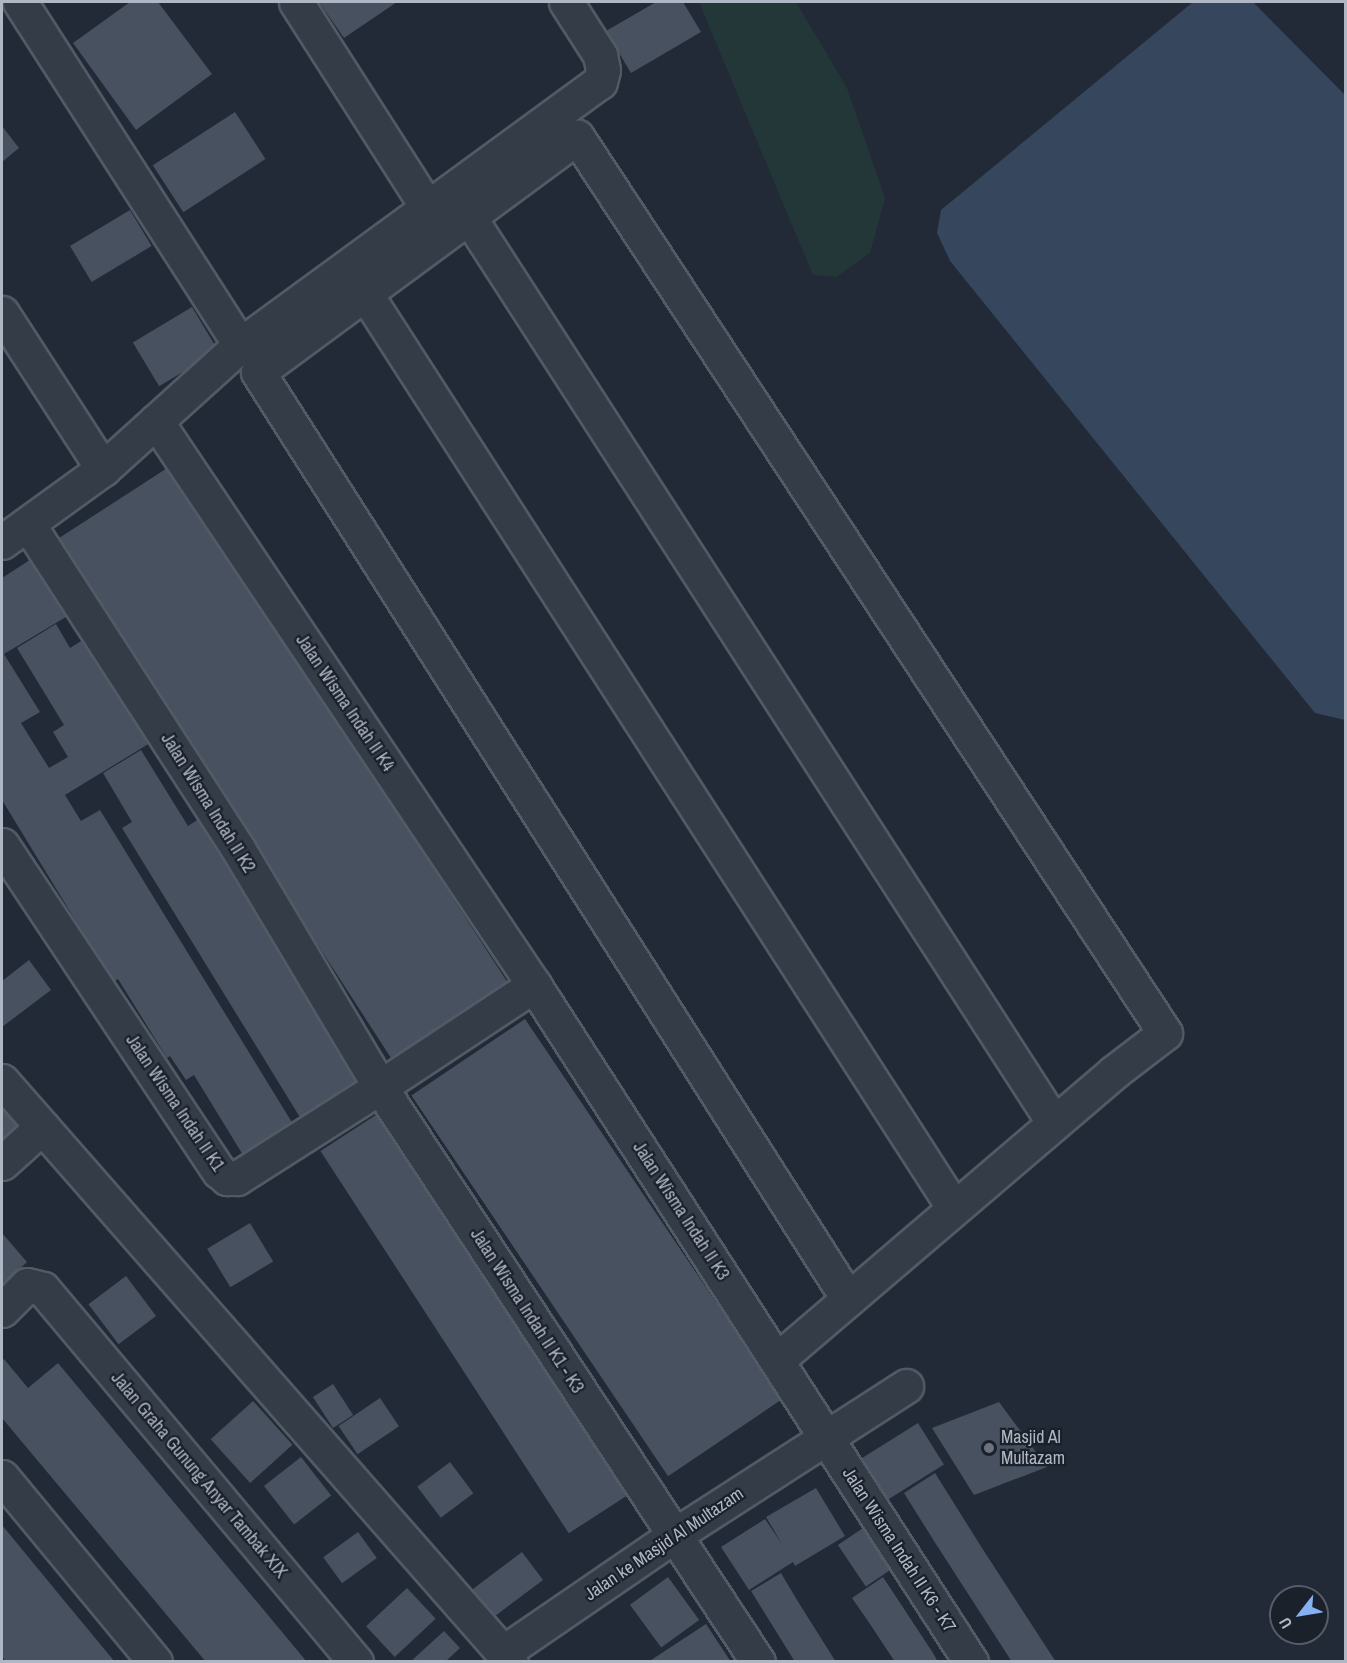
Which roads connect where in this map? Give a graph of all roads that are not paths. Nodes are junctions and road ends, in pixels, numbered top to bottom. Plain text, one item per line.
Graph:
1 (20, 2) edge
2 (296, 2) edge
3 (566, 2) edge
4 (427, 207) junction
5 (469, 217) junction
6 (365, 293) junction
7 (2, 313) edge
8 (240, 345) junction
9 (156, 422) junction
10 (103, 470) junction
11 (15, 533) edge
12 (2, 845) edge
13 (534, 985) junction
14 (2, 1081) edge
15 (380, 1087) junction
16 (1054, 1123) junction
17 (42, 1127) junction
18 (2, 1163) edge
19 (954, 1208) junction
20 (848, 1299) junction
21 (2, 1310) edge
22 (777, 1360) junction
23 (906, 1386) dead end
24 (827, 1439) junction
25 (2, 1477) edge
26 (675, 1535) junction
27 (507, 1657) edge
28 (155, 1662) edge
29 (356, 1662) edge
30 (758, 1662) edge
31 (971, 1662) edge

1 - 8 street
2 - 4 street
3 - 4 street
4 - 8 street
5 - 6 street
5 - 16 street
5 - 16 street
6 - 19 street
6 - 20 street
7 - 10 street
8 - 9 street
9 - 10 street
9 - 13 street, Jalan Wisma Indah II K4
10 - 11 street
11 - 15 street, Jalan Wisma Indah II K2
12 - 15 street, Jalan Wisma Indah II K1
13 - 15 street, Jalan Wisma Indah II K1
13 - 22 street, Jalan Wisma Indah II K3
14 - 17 street
15 - 26 street, Jalan Wisma Indah II K1 - K3
16 - 19 street
17 - 18 street
17 - 27 street
19 - 20 street
20 - 22 street
21 - 29 street, Jalan Graha Gunung Anyar Tambak XIX
22 - 24 street, Jalan Wisma Indah II K3
23 - 24 street, Jalan ke Masjid Al Multazam
24 - 26 street, Jalan ke Masjid Al Multazam
24 - 31 street, Jalan Wisma Indah II K6 - K7
25 - 28 street
26 - 27 street, Jalan ke Masjid Al Multazam
26 - 30 street, Jalan Wisma Indah II K1 - K3

